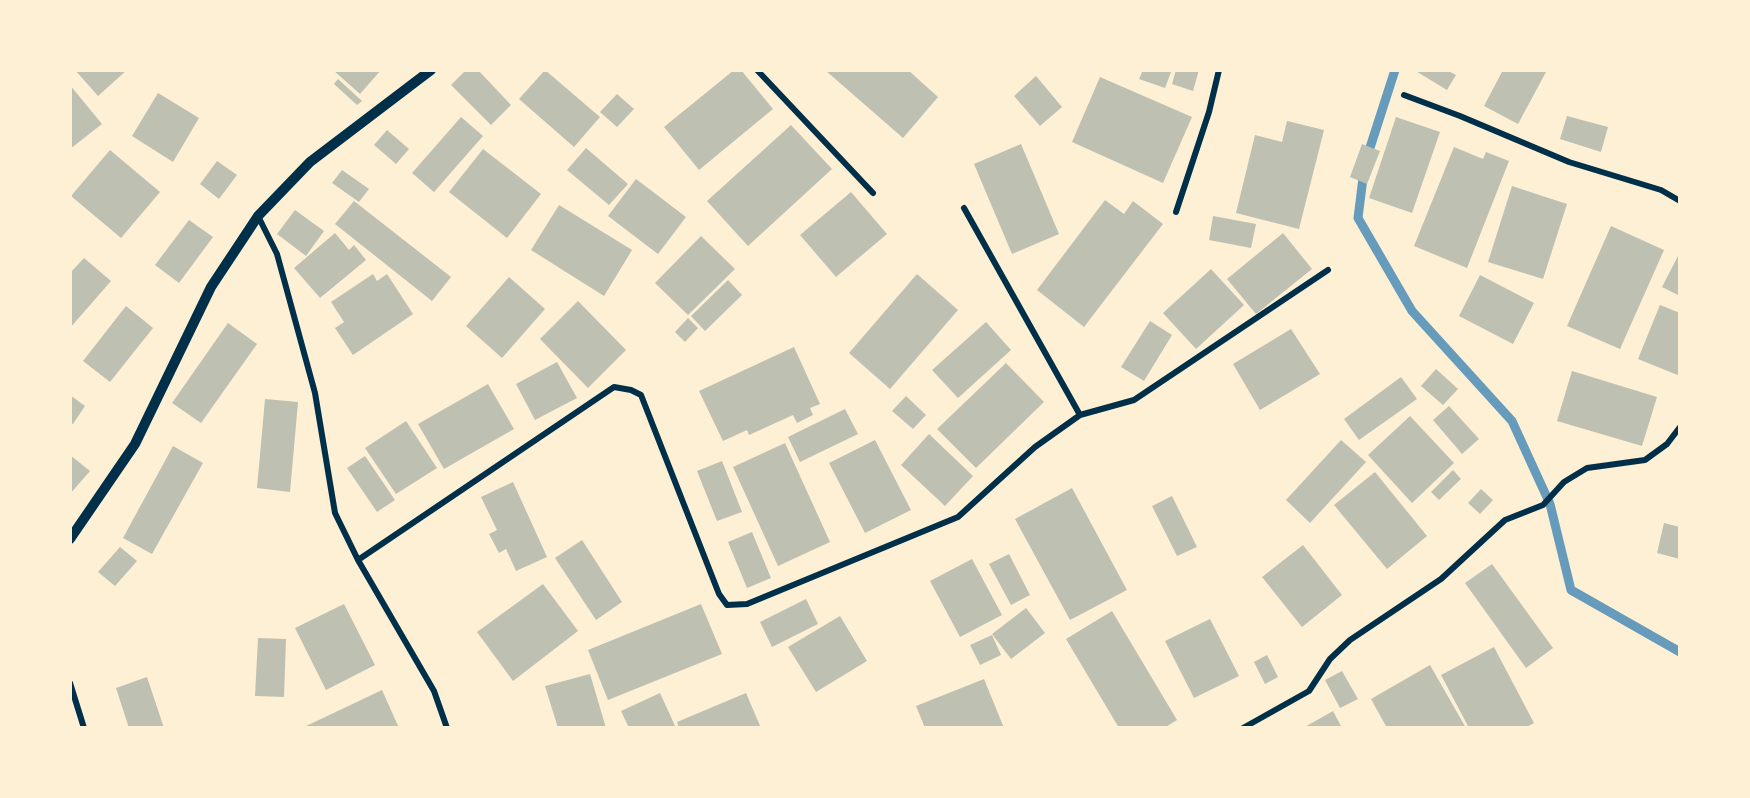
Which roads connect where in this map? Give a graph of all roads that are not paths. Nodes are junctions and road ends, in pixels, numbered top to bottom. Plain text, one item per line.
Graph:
1 (431, 70) edge
2 (757, 70) edge
3 (1219, 70) edge
4 (1404, 95) dead end
5 (873, 193) dead end
6 (1680, 201) edge
7 (964, 208) dead end
8 (1176, 212) dead end
9 (258, 216) junction
10 (1328, 270) dead end
11 (1080, 415) junction
12 (1680, 427) edge
13 (70, 538) edge
14 (358, 560) junction
15 (70, 683) edge
16 (84, 728) edge
17 (447, 728) edge
18 (1243, 728) edge

1 - 9 street
2 - 5 street
3 - 8 street
4 - 6 street
7 - 11 street
9 - 13 street
9 - 14 street
10 - 11 street
11 - 14 street
12 - 18 street
14 - 17 street
15 - 16 street

